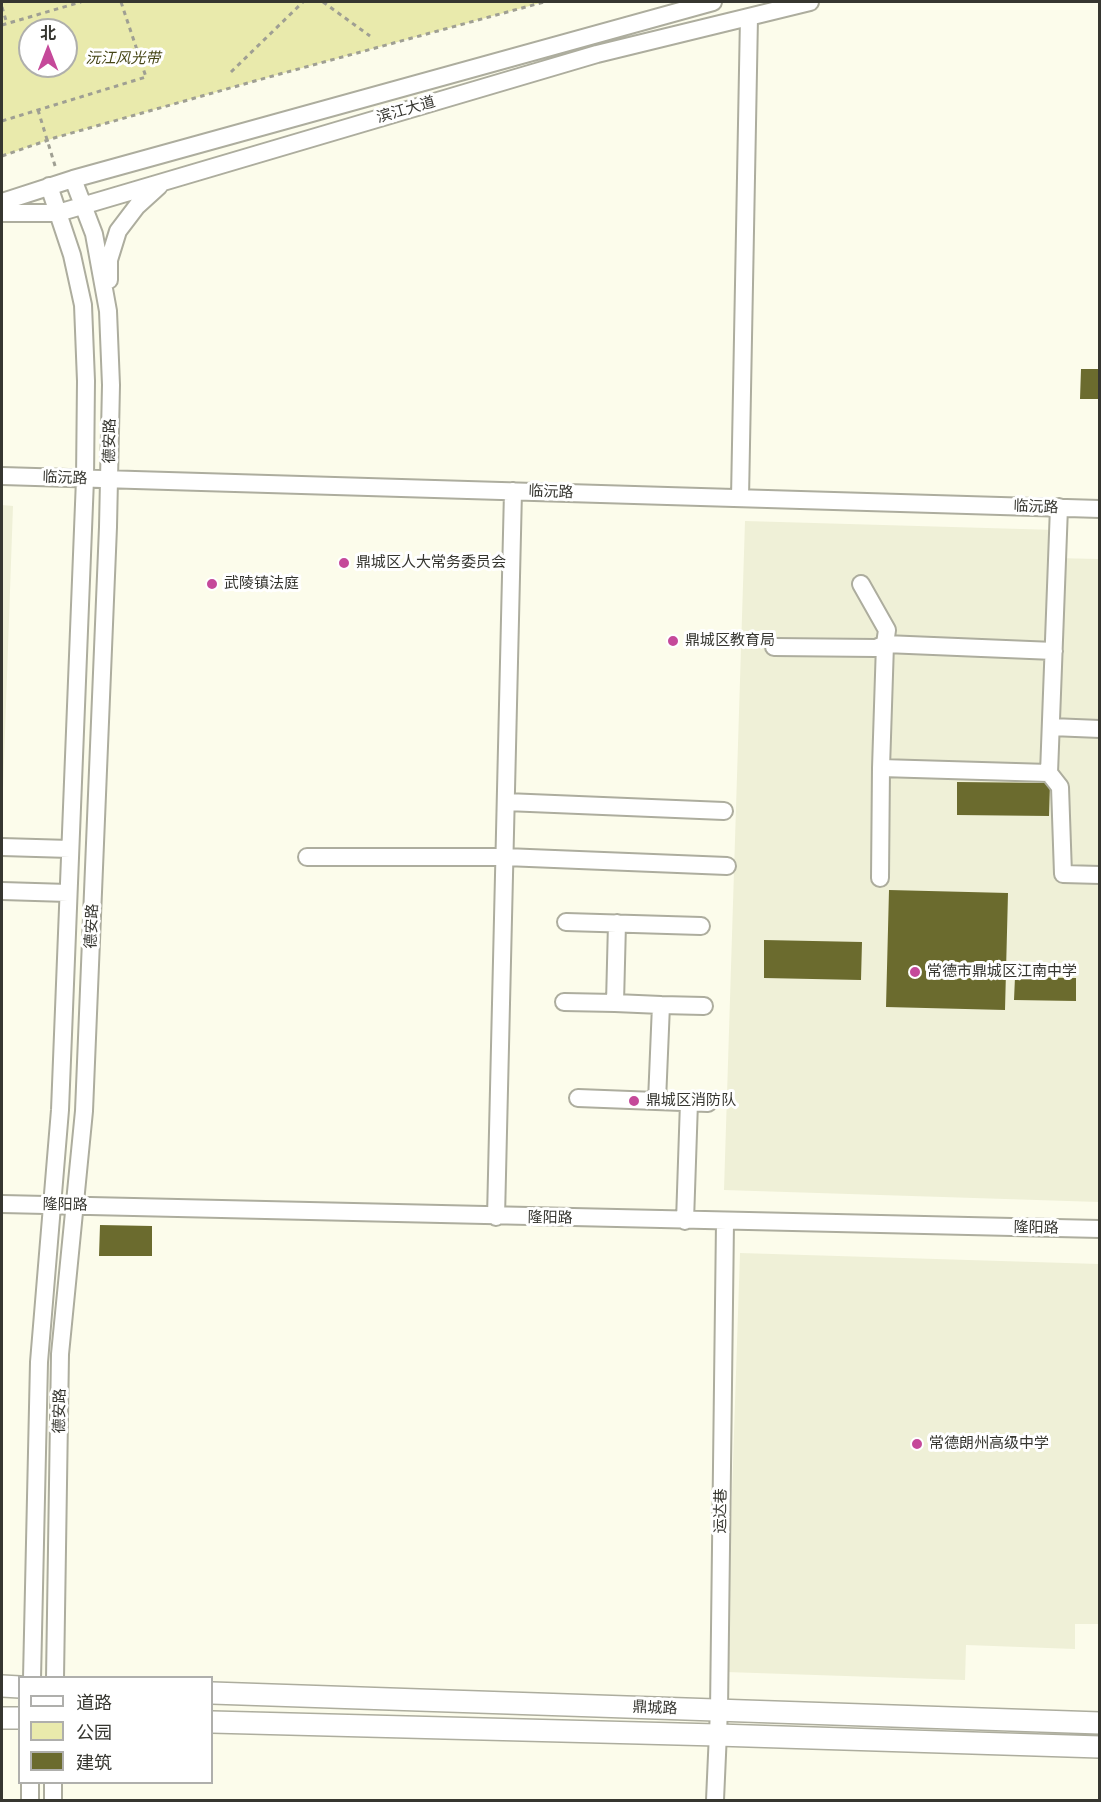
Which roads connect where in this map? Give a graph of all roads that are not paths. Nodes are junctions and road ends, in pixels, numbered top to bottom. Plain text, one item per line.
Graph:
1 (713, 2) edge
2 (810, 2) edge
3 (749, 16) junction
4 (163, 182) junction
5 (61, 183) junction
6 (2, 202) edge
7 (84, 205) junction
8 (2, 213) edge
9 (58, 213) junction
10 (108, 311) junction
11 (2, 476) edge
12 (85, 479) junction
13 (110, 480) junction
14 (513, 491) junction
15 (740, 498) junction
16 (1059, 507) junction
17 (1100, 509) edge
18 (861, 584) dead end
19 (885, 644) junction
20 (774, 647) dead end
21 (1054, 651) junction
22 (1051, 727) junction
23 (1100, 729) edge
24 (881, 768) junction
25 (1049, 773) junction
26 (506, 802) junction
27 (724, 811) dead end
28 (2, 847) edge
29 (70, 849) junction
30 (307, 857) dead end
31 (505, 857) junction
32 (727, 866) dead end
33 (1100, 875) edge
34 (880, 878) dead end
35 (2, 891) edge
36 (68, 893) junction
37 (566, 922) dead end
38 (617, 923) junction
39 (701, 926) dead end
40 (564, 1002) dead end
41 (615, 1004) junction
42 (661, 1005) junction
43 (704, 1006) dead end
44 (578, 1098) dead end
45 (657, 1101) junction
46 (689, 1102) junction
47 (708, 1103) dead end
48 (2, 1204) edge
49 (53, 1205) junction
50 (75, 1205) junction
51 (496, 1217) junction
52 (685, 1221) junction
53 (725, 1222) junction
54 (1100, 1229) edge
55 (32, 1676) edge
56 (55, 1676) edge
57 (2, 1686) edge
58 (18, 1687) edge
59 (213, 1693) edge
60 (719, 1710) junction
61 (2, 1718) edge
62 (18, 1718) edge
63 (213, 1722) edge
64 (1100, 1723) edge
65 (717, 1735) junction
66 (1100, 1748) edge
67 (30, 1784) edge
68 (53, 1784) edge
69 (30, 1800) edge
70 (53, 1800) edge
71 (715, 1800) edge

1 - 5 street, 滨江大道
2 - 3 street, 滨江大道
3 - 4 street, 滨江大道
3 - 15 street
4 - 7 street, 滨江大道
4 - 10 street
5 - 6 street, 滨江大道
5 - 7 street, 德安路
5 - 9 street, 德安路
7 - 9 street, 滨江大道
7 - 10 street, 德安路
8 - 9 street, 滨江大道
9 - 12 street, 德安路
10 - 13 street, 德安路
11 - 12 street, 临沅路
12 - 13 street, 临沅路
12 - 29 street, 德安路
13 - 14 street, 临沅路
13 - 50 street, 德安路
14 - 15 street, 临沅路
14 - 26 street
15 - 16 street, 临沅路
16 - 17 street, 临沅路
16 - 21 street
18 - 19 street
19 - 20 street
19 - 21 street
19 - 24 street
21 - 22 street
22 - 23 street
22 - 25 street
24 - 25 street
24 - 34 street
25 - 33 street
26 - 27 street
26 - 31 street
28 - 29 street
29 - 36 street, 德安路
30 - 31 street
31 - 32 street
31 - 51 street
35 - 36 street
36 - 49 street, 德安路
37 - 38 street
38 - 39 street
38 - 41 street
40 - 41 street
41 - 42 street
42 - 43 street
42 - 45 street
44 - 45 street
45 - 46 street
46 - 47 street
46 - 52 street
48 - 49 street, 隆阳路
49 - 50 street, 隆阳路
49 - 55 street, 德安路
50 - 51 street, 隆阳路
50 - 56 street, 德安路
51 - 52 street, 隆阳路
52 - 53 street, 隆阳路
53 - 54 street, 隆阳路
53 - 60 street, 运达巷
57 - 58 main road
59 - 60 main road, 鼎城路
60 - 64 main road, 鼎城路
60 - 65 street, 运达巷
61 - 62 main road
63 - 65 main road, 鼎城路
65 - 66 main road, 鼎城路
65 - 71 street, 运达巷
67 - 69 street
68 - 70 street

